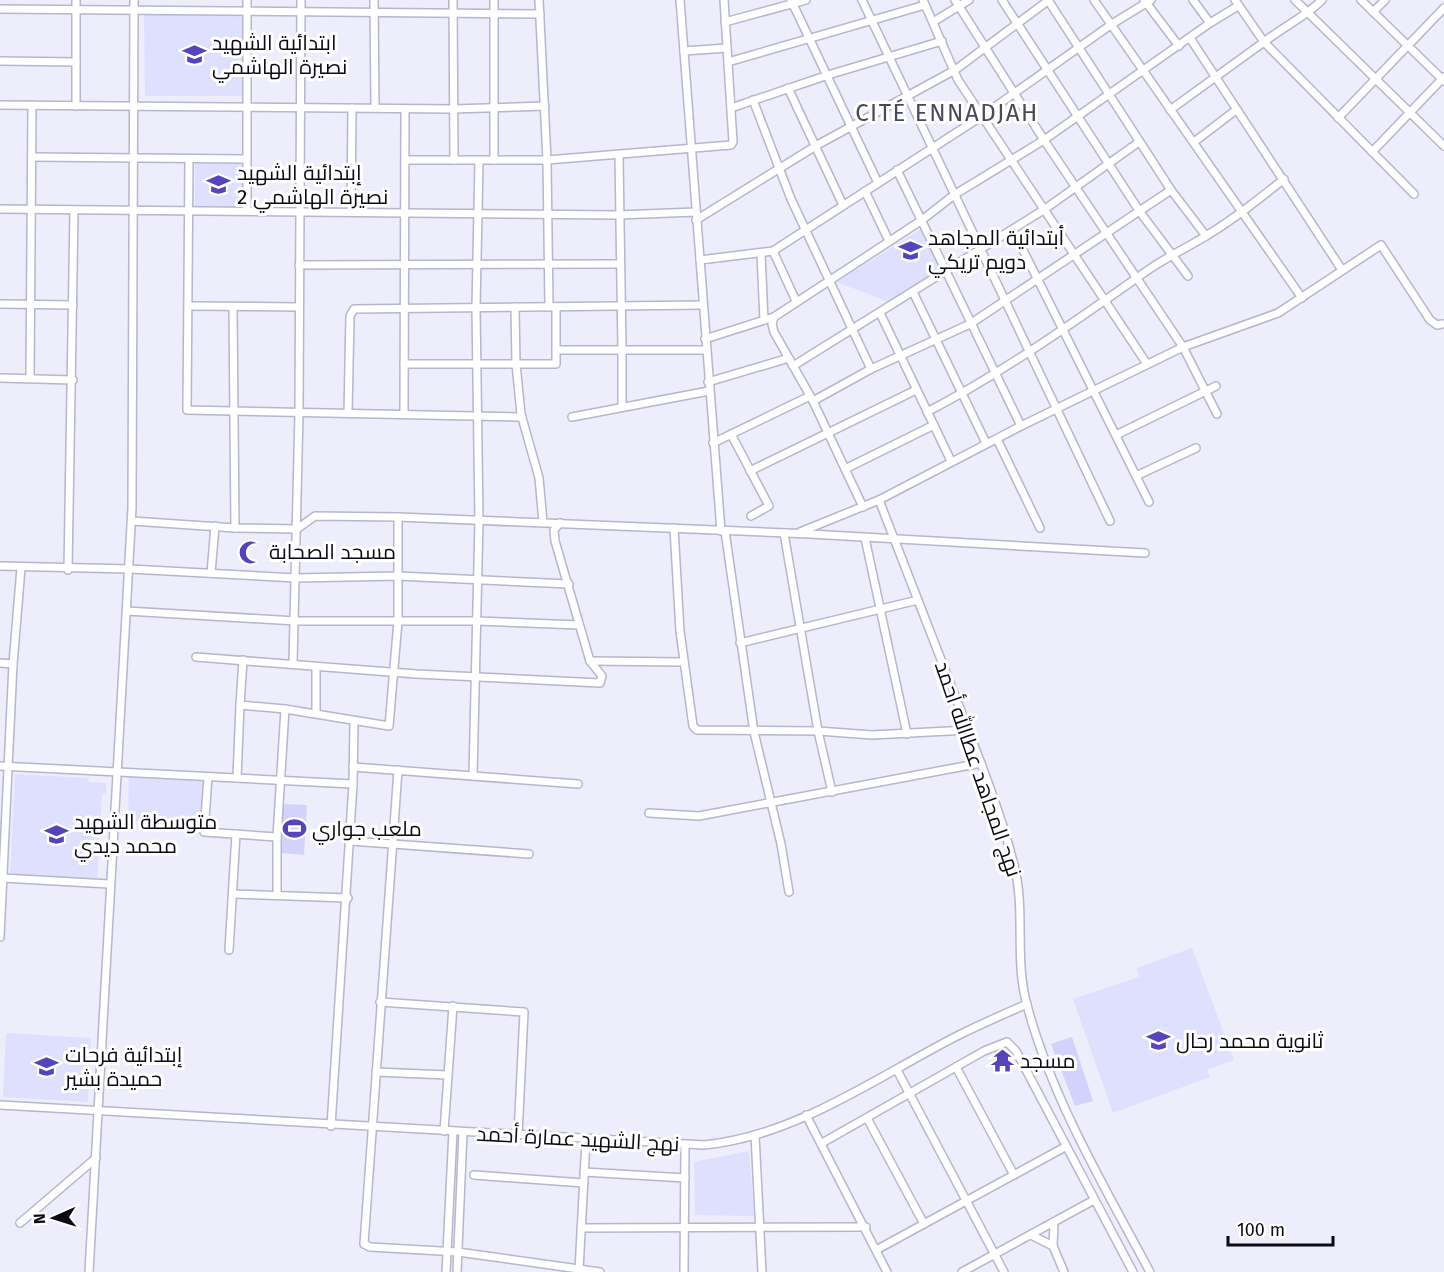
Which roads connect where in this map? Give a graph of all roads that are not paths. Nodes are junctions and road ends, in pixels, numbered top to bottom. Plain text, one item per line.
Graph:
1 (27, 0) edge
2 (76, 0) edge
3 (135, 0) edge
4 (247, 0) edge
5 (301, 0) edge
6 (374, 0) edge
7 (453, 0) edge
8 (494, 0) edge
9 (539, 0) edge
10 (680, 0) edge
11 (724, 0) edge
12 (806, 0) edge
13 (862, 0) edge
14 (969, 0) edge
15 (1002, 0) edge
16 (1048, 0) edge
17 (1094, 0) edge
18 (1193, 0) edge
19 (1295, 0) edge
20 (1322, 0) edge
21 (1360, 0) edge
22 (1385, 0) edge
23 (1148, 1) edge
24 (792, 2) edge
25 (924, 3) edge
26 (958, 3) edge
27 (1237, 3) edge
28 (1444, 8) edge
29 (0, 9) edge
30 (28, 9) junction
31 (76, 9) junction
32 (247, 9) junction
33 (134, 10) junction
34 (301, 10) junction
35 (374, 11) junction
36 (453, 12) junction
37 (1373, 12) junction
38 (494, 13) junction
39 (1307, 13) junction
40 (540, 14) junction
41 (872, 21) junction
42 (725, 22) junction
43 (933, 22) junction
44 (1017, 22) junction
45 (1210, 23) junction
46 (1112, 24) junction
47 (1190, 38) junction
48 (810, 39) junction
49 (942, 41) junction
50 (1264, 42) junction
51 (1408, 45) junction
52 (985, 46) junction
53 (1179, 46) junction
54 (727, 48) junction
55 (1079, 48) junction
56 (684, 51) junction
57 (888, 58) junction
58 (0, 61) edge
59 (76, 62) junction
60 (728, 62) junction
61 (955, 70) junction
62 (1144, 70) junction
63 (1049, 71) junction
64 (828, 75) junction
65 (1215, 79) junction
66 (1443, 79) edge
67 (1375, 80) junction
68 (788, 88) junction
69 (1014, 94) junction
70 (1110, 95) junction
71 (907, 96) junction
72 (753, 100) junction
73 (0, 105) edge
74 (32, 105) junction
75 (76, 106) junction
76 (134, 106) junction
77 (247, 106) junction
78 (545, 106) junction
79 (301, 107) junction
80 (352, 108) junction
81 (375, 108) junction
82 (494, 108) junction
83 (731, 108) junction
84 (405, 109) junction
85 (453, 109) junction
86 (1170, 110) junction
87 (1236, 110) junction
88 (1409, 113) junction
89 (982, 116) junction
90 (1078, 117) junction
91 (1338, 118) junction
92 (851, 126) junction
93 (1044, 140) junction
94 (1139, 142) junction
95 (1194, 142) junction
96 (1444, 146) edge
97 (815, 147) junction
98 (931, 148) junction
99 (691, 149) junction
100 (1372, 152) junction
101 (619, 156) junction
102 (32, 157) junction
103 (134, 158) junction
104 (189, 159) junction
105 (246, 159) junction
106 (405, 160) junction
107 (454, 160) junction
108 (479, 160) junction
109 (494, 160) junction
110 (547, 160) junction
111 (1012, 160) junction
112 (1109, 164) junction
113 (779, 170) junction
114 (897, 170) junction
115 (1284, 179) junction
116 (878, 183) junction
117 (1077, 188) junction
118 (1171, 190) junction
119 (865, 191) junction
120 (1414, 194) dead end
121 (954, 195) junction
122 (843, 206) junction
123 (0, 209) edge
124 (1045, 209) junction
125 (189, 210) junction
126 (31, 211) junction
127 (74, 211) junction
128 (134, 211) junction
129 (247, 211) junction
130 (300, 211) junction
131 (1243, 211) junction
132 (351, 212) junction
133 (405, 212) junction
134 (1140, 212) junction
135 (477, 214) junction
136 (547, 214) junction
137 (618, 215) junction
138 (696, 216) junction
139 (922, 220) junction
140 (806, 229) junction
141 (1013, 230) junction
142 (1108, 233) junction
143 (1206, 236) junction
144 (889, 241) junction
145 (980, 248) junction
146 (773, 251) junction
147 (761, 254) junction
148 (1172, 254) junction
149 (1074, 255) junction
150 (700, 260) junction
151 (548, 264) junction
152 (620, 264) junction
153 (299, 265) junction
154 (404, 265) junction
155 (478, 266) junction
156 (1342, 270) junction
157 (946, 271) junction
158 (1188, 276) dead end
159 (1136, 278) junction
160 (829, 279) junction
161 (1036, 280) junction
162 (913, 292) junction
163 (1302, 298) junction
164 (1006, 299) junction
165 (796, 301) junction
166 (1103, 302) junction
167 (0, 304) edge
168 (30, 305) junction
169 (73, 305) junction
170 (703, 305) junction
171 (189, 306) junction
172 (620, 306) junction
173 (233, 307) junction
174 (299, 307) junction
175 (553, 307) junction
176 (405, 308) junction
177 (476, 308) junction
178 (515, 308) junction
179 (880, 313) junction
180 (774, 317) junction
181 (764, 320) junction
182 (970, 324) junction
183 (1443, 324) edge
184 (1064, 329) junction
185 (854, 330) junction
186 (705, 339) junction
187 (937, 340) junction
188 (1183, 347) junction
189 (622, 350) junction
190 (706, 350) junction
191 (557, 351) junction
192 (1029, 351) junction
193 (901, 357) junction
194 (789, 358) junction
195 (404, 364) junction
196 (477, 364) junction
197 (516, 364) junction
198 (1147, 364) junction
199 (794, 366) junction
200 (871, 369) junction
201 (995, 373) junction
202 (0, 378) edge
203 (30, 378) junction
204 (72, 380) junction
205 (708, 382) junction
206 (1216, 386) dead end
207 (916, 390) junction
208 (709, 391) junction
209 (1095, 392) junction
210 (1205, 392) junction
211 (962, 394) junction
212 (811, 398) junction
213 (622, 407) junction
214 (1057, 410) junction
215 (235, 412) junction
216 (927, 412) junction
217 (299, 413) junction
218 (348, 413) junction
219 (404, 413) junction
220 (1217, 414) dead end
221 (478, 416) junction
222 (522, 417) junction
223 (572, 417) dead end
224 (934, 425) junction
225 (1021, 426) junction
226 (828, 433) junction
227 (731, 434) junction
228 (1116, 435) junction
229 (997, 439) junction
230 (713, 443) junction
231 (987, 443) junction
232 (1196, 448) dead end
233 (951, 461) junction
234 (845, 469) junction
235 (750, 471) junction
236 (1136, 476) junction
237 (879, 500) junction
238 (1149, 502) dead end
239 (863, 507) junction
240 (751, 516) dead end
241 (398, 517) junction
242 (480, 520) junction
243 (1110, 520) dead end
244 (132, 521) junction
245 (543, 522) junction
246 (560, 523) junction
247 (215, 526) junction
248 (235, 528) junction
249 (674, 528) junction
250 (1040, 528) dead end
251 (297, 529) junction
252 (723, 531) junction
253 (784, 533) junction
254 (795, 533) junction
255 (865, 538) junction
256 (894, 538) junction
257 (1145, 553) dead end
258 (0, 566) edge
259 (21, 568) junction
260 (130, 569) junction
261 (68, 570) junction
262 (212, 573) junction
263 (398, 576) junction
264 (296, 578) junction
265 (478, 578) junction
266 (569, 584) junction
267 (918, 600) junction
268 (880, 610) junction
269 (127, 611) junction
270 (296, 621) junction
271 (398, 621) junction
272 (477, 621) junction
273 (579, 625) junction
274 (800, 628) junction
275 (740, 643) junction
276 (196, 657) dead end
277 (243, 660) junction
278 (590, 661) junction
279 (684, 662) junction
280 (0, 663) edge
281 (293, 663) junction
282 (13, 664) junction
283 (316, 667) junction
284 (394, 672) junction
285 (474, 677) junction
286 (240, 705) junction
287 (285, 709) junction
288 (316, 713) junction
289 (354, 721) junction
290 (968, 730) junction
291 (818, 731) junction
292 (754, 732) junction
293 (907, 734) junction
294 (981, 764) junction
295 (4, 766) edge
296 (353, 767) junction
297 (398, 771) junction
298 (117, 772) junction
299 (473, 776) junction
300 (208, 777) junction
301 (237, 778) junction
302 (281, 781) junction
303 (353, 784) junction
304 (578, 784) dead end
305 (832, 792) junction
306 (771, 803) junction
307 (650, 813) dead end
308 (236, 834) junction
309 (277, 837) junction
310 (351, 841) junction
311 (392, 844) junction
312 (529, 854) dead end
313 (3, 878) junction
314 (109, 884) junction
315 (789, 892) dead end
316 (233, 894) junction
317 (277, 894) junction
318 (348, 898) junction
319 (0, 937) edge
320 (229, 950) dead end
321 (380, 1002) junction
322 (1027, 1004) junction
323 (453, 1006) junction
324 (956, 1067) junction
325 (897, 1070) junction
326 (376, 1072) junction
327 (447, 1074) junction
328 (910, 1093) junction
329 (0, 1105) edge
330 (99, 1112) junction
331 (806, 1115) junction
332 (867, 1118) junction
333 (331, 1126) junction
334 (371, 1127) junction
335 (444, 1131) junction
336 (453, 1131) junction
337 (463, 1132) junction
338 (518, 1135) junction
339 (755, 1136) junction
340 (586, 1140) junction
341 (822, 1143) junction
342 (685, 1146) junction
343 (1065, 1147) junction
344 (96, 1158) junction
345 (584, 1172) junction
346 (474, 1175) dead end
347 (1014, 1175) junction
348 (685, 1178) junction
349 (584, 1183) junction
350 (1094, 1200) junction
351 (966, 1201) junction
352 (1054, 1222) junction
353 (20, 1223) dead end
354 (924, 1224) junction
355 (759, 1227) junction
356 (866, 1227) junction
357 (581, 1228) junction
358 (685, 1228) junction
359 (1031, 1235) junction
360 (1053, 1246) junction
361 (878, 1249) junction
362 (447, 1251) junction
363 (458, 1252) junction
364 (995, 1254) junction
365 (579, 1270) junction
366 (89, 1272) edge
367 (446, 1272) edge
368 (457, 1272) edge
369 (600, 1272) edge
370 (684, 1272) edge
371 (762, 1272) edge
372 (887, 1272) edge
373 (962, 1272) edge
374 (1004, 1272) edge
375 (1064, 1272) edge
376 (1133, 1272) edge
377 (1150, 1272) edge

1 - 30 street
2 - 31 street
3 - 33 street
4 - 32 street
5 - 34 street
6 - 35 street
7 - 36 street
8 - 38 street
9 - 40 street
10 - 56 street
11 - 42 street
12 - 24 street
13 - 41 street
14 - 26 street
15 - 44 street
16 - 44 street
16 - 55 street
17 - 46 street
18 - 45 street
19 - 39 street
20 - 39 street
21 - 37 street
22 - 37 street
23 - 46 street
23 - 53 street
24 - 42 street
24 - 48 street
25 - 41 street
25 - 43 street
26 - 43 street
26 - 52 street
27 - 45 street
27 - 50 street
28 - 51 street
29 - 30 street
30 - 31 street
31 - 33 street
31 - 59 street
32 - 33 street
32 - 34 street
32 - 77 street
33 - 76 street
34 - 35 street
34 - 79 street
35 - 36 street
35 - 81 street
36 - 38 street
36 - 85 street
37 - 51 street
38 - 40 street
38 - 82 street
39 - 50 street
39 - 67 street
40 - 78 street
41 - 48 street
41 - 57 street
42 - 54 street
43 - 49 street
44 - 52 street
44 - 63 street
45 - 47 street
46 - 55 street
46 - 62 street
47 - 53 street
47 - 65 street
48 - 60 street
48 - 64 street
49 - 57 street
49 - 61 street
50 - 65 street
50 - 91 street
51 - 66 street
51 - 67 street
52 - 61 street
52 - 69 street
53 - 62 street
54 - 56 street
54 - 60 street
55 - 63 street
55 - 70 street
56 - 99 street
57 - 64 street
57 - 71 street
58 - 59 street
59 - 75 street
60 - 83 street
61 - 71 street
61 - 89 street
62 - 70 street
62 - 86 street
63 - 69 street
63 - 90 street
64 - 68 street
64 - 92 street
65 - 86 street
65 - 87 street
66 - 88 street
67 - 88 street
67 - 91 street
68 - 72 street
68 - 97 street
69 - 89 street
69 - 93 street
70 - 90 street
70 - 94 street
71 - 92 street
71 - 98 street
72 - 83 street
72 - 113 street
73 - 74 street
74 - 75 street
74 - 102 street
75 - 76 street
76 - 77 street
76 - 103 street
77 - 79 street
77 - 105 street
78 - 82 street
78 - 110 street
79 - 80 street
79 - 130 street
80 - 81 street
80 - 132 street
81 - 84 street
82 - 85 street
82 - 109 street
83 - 99 street
84 - 85 street
84 - 106 street
85 - 107 street
86 - 95 street
87 - 95 street
87 - 115 street
88 - 96 street
88 - 100 street
89 - 98 street
89 - 111 street
90 - 93 street
90 - 112 street
91 - 100 street
92 - 97 street
92 - 116 street
93 - 111 street
93 - 117 street
94 - 112 street
94 - 118 street
95 - 131 street
97 - 113 street
97 - 122 street
98 - 114 street
98 - 121 street
99 - 101 street
99 - 138 street
100 - 120 street
101 - 110 street
101 - 137 street
102 - 103 street
102 - 126 street
103 - 104 street
103 - 128 street
104 - 105 street
104 - 125 street
105 - 129 street
106 - 107 street
106 - 133 street
107 - 108 street
108 - 109 street
108 - 135 street
109 - 110 street
110 - 136 street
111 - 121 street
111 - 124 street
112 - 117 street
112 - 134 street
113 - 138 street
113 - 140 street
114 - 116 street
114 - 139 street
115 - 131 street
115 - 156 street
116 - 119 street
117 - 124 street
117 - 142 street
118 - 134 street
118 - 143 street
119 - 122 street
119 - 144 street
121 - 139 street
121 - 145 street
122 - 140 street
123 - 126 street
124 - 141 street
124 - 149 street
125 - 128 street
125 - 129 street
125 - 171 street
126 - 127 street
126 - 168 street
127 - 128 street
127 - 169 street
128 - 244 street
129 - 130 street
130 - 132 street
130 - 153 street
131 - 143 street
131 - 163 street
132 - 133 street
133 - 135 street
133 - 154 street
134 - 142 street
134 - 148 street
135 - 136 street
135 - 155 street
136 - 137 street
136 - 151 street
137 - 138 street
137 - 152 street
138 - 150 street
139 - 144 street
139 - 157 street
140 - 146 street
140 - 160 street
141 - 145 street
141 - 161 street
142 - 149 street
142 - 159 street
143 - 148 street
144 - 160 street
145 - 157 street
145 - 164 street
146 - 147 street
146 - 165 street
147 - 150 street
147 - 181 street
148 - 158 street
148 - 159 street
149 - 161 street
149 - 166 street
150 - 170 street
151 - 152 street
151 - 155 street
151 - 175 street
152 - 172 street
153 - 154 street
153 - 174 street
154 - 155 street
154 - 176 street
155 - 177 street
156 - 163 street
156 - 183 street
157 - 162 street
157 - 182 street
159 - 166 street
159 - 188 street
160 - 165 street
160 - 185 street
161 - 164 street
161 - 184 street
162 - 179 street
162 - 187 street
163 - 188 street
164 - 182 street
164 - 192 street
165 - 180 street
166 - 184 street
166 - 198 street
167 - 168 street
168 - 169 street
168 - 203 street
169 - 204 street
170 - 172 street
170 - 186 street
171 - 173 street
171 - 215 street
172 - 175 street
172 - 189 street
173 - 174 street
173 - 215 street
174 - 217 street
175 - 178 street
175 - 191 street
176 - 177 street
176 - 195 street
176 - 218 street
177 - 178 street
177 - 196 street
178 - 197 street
179 - 185 street
179 - 193 street
180 - 181 street
180 - 194 street
181 - 186 street
182 - 187 street
182 - 201 street
184 - 192 street
184 - 209 street
185 - 199 street
185 - 200 street
186 - 190 street
187 - 193 street
187 - 211 street
188 - 198 street
188 - 210 street
189 - 190 street
189 - 191 street
189 - 213 street
190 - 205 street
191 - 197 street
192 - 201 street
192 - 214 street
193 - 200 street
193 - 207 street
194 - 199 street
194 - 205 street
195 - 196 street
195 - 219 street
196 - 197 street
196 - 221 street
197 - 222 street
198 - 209 street
199 - 212 street
200 - 212 street
201 - 211 street
201 - 225 street
202 - 203 street
203 - 204 street
204 - 261 street
205 - 208 street
206 - 210 street
207 - 216 street
207 - 226 street
208 - 213 street
208 - 230 street
209 - 214 street
209 - 228 street
210 - 220 street
210 - 228 street
211 - 216 street
211 - 231 street
212 - 226 street
212 - 227 street
213 - 223 street
214 - 225 street
214 - 243 street
215 - 217 street
215 - 248 street
216 - 224 street
217 - 218 street
217 - 251 street
218 - 219 street
219 - 221 street
221 - 222 street
221 - 242 street
222 - 245 street
224 - 233 street
224 - 234 street
225 - 229 street
226 - 234 street
226 - 235 street
227 - 230 street
227 - 235 street
228 - 236 street
229 - 231 street
229 - 250 street
230 - 252 street
231 - 233 street
232 - 236 street
233 - 237 street
234 - 239 street
235 - 240 street
236 - 238 street
237 - 239 street
237 - 256 street, نهج المجاهد عطاالله أحمد
239 - 254 street
241 - 242 street
241 - 251 street
241 - 263 street
242 - 245 street
242 - 265 street
244 - 247 street
244 - 260 street
245 - 246 street
246 - 249 street
246 - 266 street
247 - 248 street
247 - 262 street
248 - 251 street
249 - 252 street
249 - 279 street
251 - 264 street
252 - 253 street
252 - 275 street
253 - 254 street
253 - 274 street
254 - 255 street
255 - 256 street
255 - 268 street
256 - 257 street
256 - 267 street, نهج المجاهد عطاالله أحمد
258 - 259 street
259 - 261 street
259 - 282 street
260 - 261 street
260 - 262 street
260 - 269 street
262 - 264 street
263 - 264 street
263 - 265 street
263 - 271 street
264 - 270 street
265 - 266 street
265 - 272 street
266 - 273 street
267 - 268 street
267 - 290 street, نهج المجاهد عطاالله أحمد
268 - 274 street
268 - 293 street
269 - 270 street
269 - 298 street
270 - 271 street
270 - 281 street
271 - 272 street
271 - 284 street
272 - 273 street
272 - 285 street
273 - 278 street
274 - 275 street
274 - 291 street
275 - 292 street
276 - 277 street
277 - 281 street
277 - 286 street
278 - 279 street
278 - 285 street
279 - 292 street
280 - 282 street
281 - 283 street
282 - 295 street
283 - 284 street
283 - 288 street
284 - 285 street
284 - 289 street
285 - 299 street
286 - 287 street
286 - 301 street
287 - 288 street
287 - 302 street
288 - 289 street
289 - 296 street
290 - 293 street
290 - 294 street, نهج المجاهد عطاالله أحمد
291 - 292 street
291 - 293 street
291 - 305 street
292 - 306 street
294 - 305 street
294 - 322 street, نهج المجاهد عطاالله أحمد
295 - 298 street
295 - 313 street
296 - 297 street
296 - 303 street
297 - 299 street
297 - 311 street
298 - 300 street
298 - 314 street
299 - 304 street
300 - 301 street
300 - 308 street
301 - 302 street
302 - 303 street
302 - 309 street
303 - 310 street
305 - 306 street
306 - 307 street
306 - 315 street
308 - 309 street
308 - 316 street
309 - 317 street
310 - 311 street
310 - 318 street
311 - 312 street
311 - 321 street
313 - 314 street
313 - 319 street
314 - 330 street
316 - 317 street
316 - 320 street
317 - 318 street
318 - 333 street
321 - 323 street
321 - 326 street
322 - 325 street, نهج الشهيد عمارة أحمد
322 - 377 street, نهج المجاهد عطاالله أحمد
323 - 327 street
323 - 338 street
324 - 328 street
324 - 343 street
324 - 347 street
325 - 328 street
325 - 331 street, نهج الشهيد عمارة أحمد
326 - 327 street
326 - 334 street
327 - 335 street
328 - 332 street
328 - 351 street
329 - 330 street, نهج الشهيد عمارة أحمد
330 - 333 street, نهج الشهيد عمارة أحمد
330 - 344 street
331 - 339 street, نهج الشهيد عمارة أحمد
331 - 341 street
332 - 341 street
332 - 354 street
333 - 334 street, نهج الشهيد عمارة أحمد
334 - 335 street, نهج الشهيد عمارة أحمد
334 - 362 street
335 - 336 street, نهج الشهيد عمارة أحمد
336 - 337 street, نهج الشهيد عمارة أحمد
336 - 362 street
337 - 338 street, نهج الشهيد عمارة أحمد
337 - 363 street
338 - 340 street, نهج الشهيد عمارة أحمد
339 - 342 street, نهج الشهيد عمارة أحمد
339 - 355 street
340 - 342 street, نهج الشهيد عمارة أحمد
340 - 345 street
341 - 356 street
342 - 348 street
343 - 347 street
343 - 350 street
344 - 353 street
344 - 366 street
345 - 348 street
345 - 349 street
346 - 349 street
347 - 351 street
348 - 358 street
349 - 357 street
350 - 352 street
350 - 376 street
351 - 354 street
351 - 364 street
352 - 359 street
352 - 360 street
354 - 361 street
355 - 356 street
355 - 358 street
355 - 371 street
356 - 361 street
357 - 358 street
357 - 365 street
358 - 370 street
359 - 360 street
359 - 364 street
360 - 375 street
361 - 372 street
362 - 363 street
362 - 367 street
363 - 365 street
363 - 368 street
364 - 373 street
364 - 374 street
365 - 369 street

